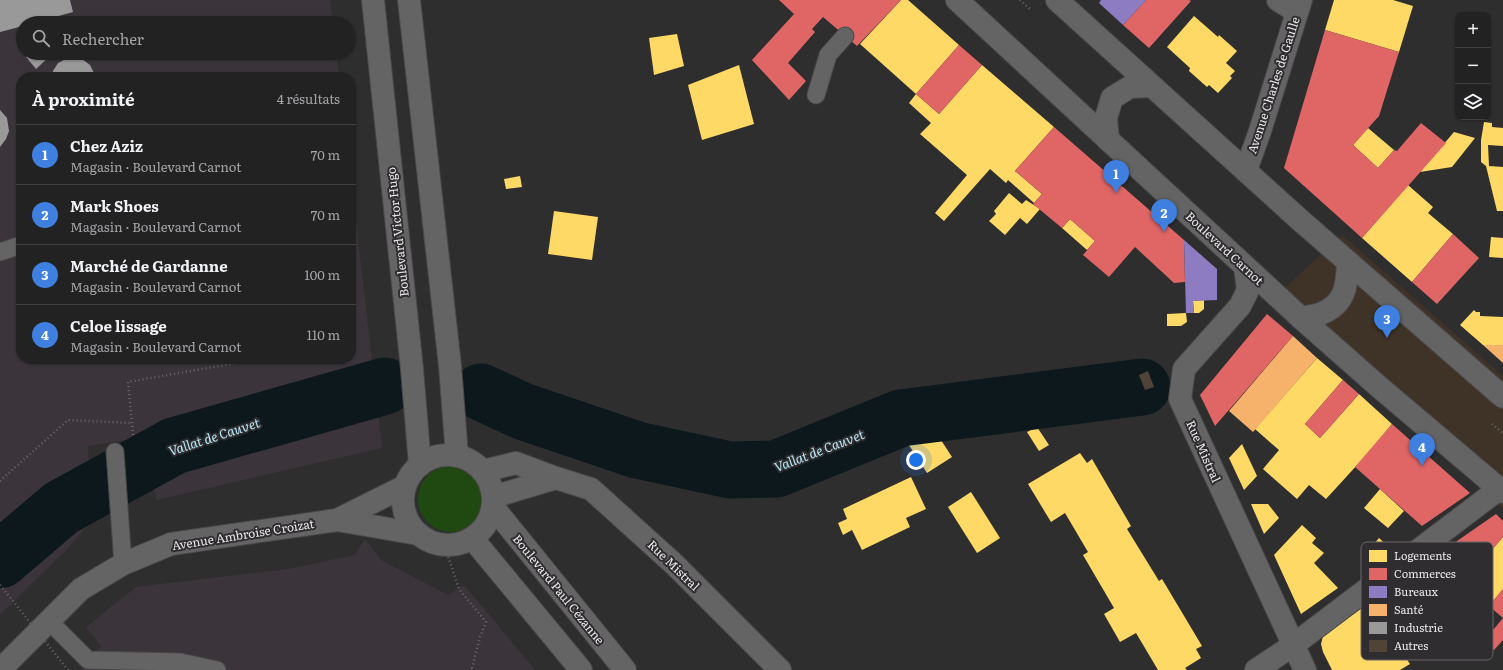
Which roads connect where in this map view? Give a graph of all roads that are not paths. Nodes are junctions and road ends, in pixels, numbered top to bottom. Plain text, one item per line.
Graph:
1 (373, 0) edge
2 (409, 0) edge
3 (957, 0) edge
4 (1056, 0) edge
5 (1278, 0) edge
6 (1299, 6) edge
7 (845, 36) dead end
8 (1152, 86) junction
9 (816, 95) dead end
10 (1108, 140) junction
11 (1246, 170) junction
12 (16, 247) edge
13 (0, 252) edge
14 (1348, 263) junction
15 (1245, 266) junction
16 (1301, 318) junction
17 (1503, 397) edge
18 (457, 456) junction
19 (116, 460) road end
20 (420, 465) junction
21 (483, 471) junction
22 (556, 478) junction
23 (405, 486) junction
24 (1501, 490) edge
25 (493, 502) junction
26 (337, 520) junction
27 (418, 534) junction
28 (472, 538) junction
29 (1431, 542) edge
30 (123, 564) junction
31 (1361, 594) edge
32 (49, 621) junction
33 (1292, 646) junction
34 (0, 670) edge
35 (218, 670) edge
36 (581, 670) edge
37 (625, 670) edge
38 (780, 670) edge
39 (1256, 670) edge
40 (1305, 670) edge

1 - 20 main road, Boulevard Victor Hugo
2 - 18 main road
3 - 10 main road, Boulevard Carnot
4 - 8 main road
5 - 6 main road
6 - 11 main road, Avenue Charles de Gaulle
7 - 9 lane
8 - 10 main road
8 - 11 main road
10 - 15 main road, Boulevard Carnot
11 - 14 main road
12 - 13 lane
14 - 16 main road
14 - 17 main road
15 - 16 main road, Boulevard Carnot
15 - 33 main road, Rue Mistral
16 - 24 main road, Boulevard Carnot
18 - 20 main road
18 - 21 main road
19 - 30 lane
20 - 23 main road
21 - 22 main road, Rue Mistral
21 - 25 main road
22 - 25 main road
22 - 38 main road, Rue Mistral
23 - 26 main road, Avenue Ambroise Croizat
23 - 27 main road
24 - 29 main road
25 - 28 main road
25 - 37 main road, Boulevard Paul Cézanne
26 - 27 main road, Avenue Ambroise Croizat
26 - 30 main road, Avenue Ambroise Croizat
27 - 28 main road
28 - 36 main road
30 - 32 main road, Avenue Ambroise Croizat
31 - 33 main road
32 - 34 main road, Avenue Ambroise Croizat
32 - 35 lane
33 - 39 main road
33 - 40 main road, Rue Mistral

